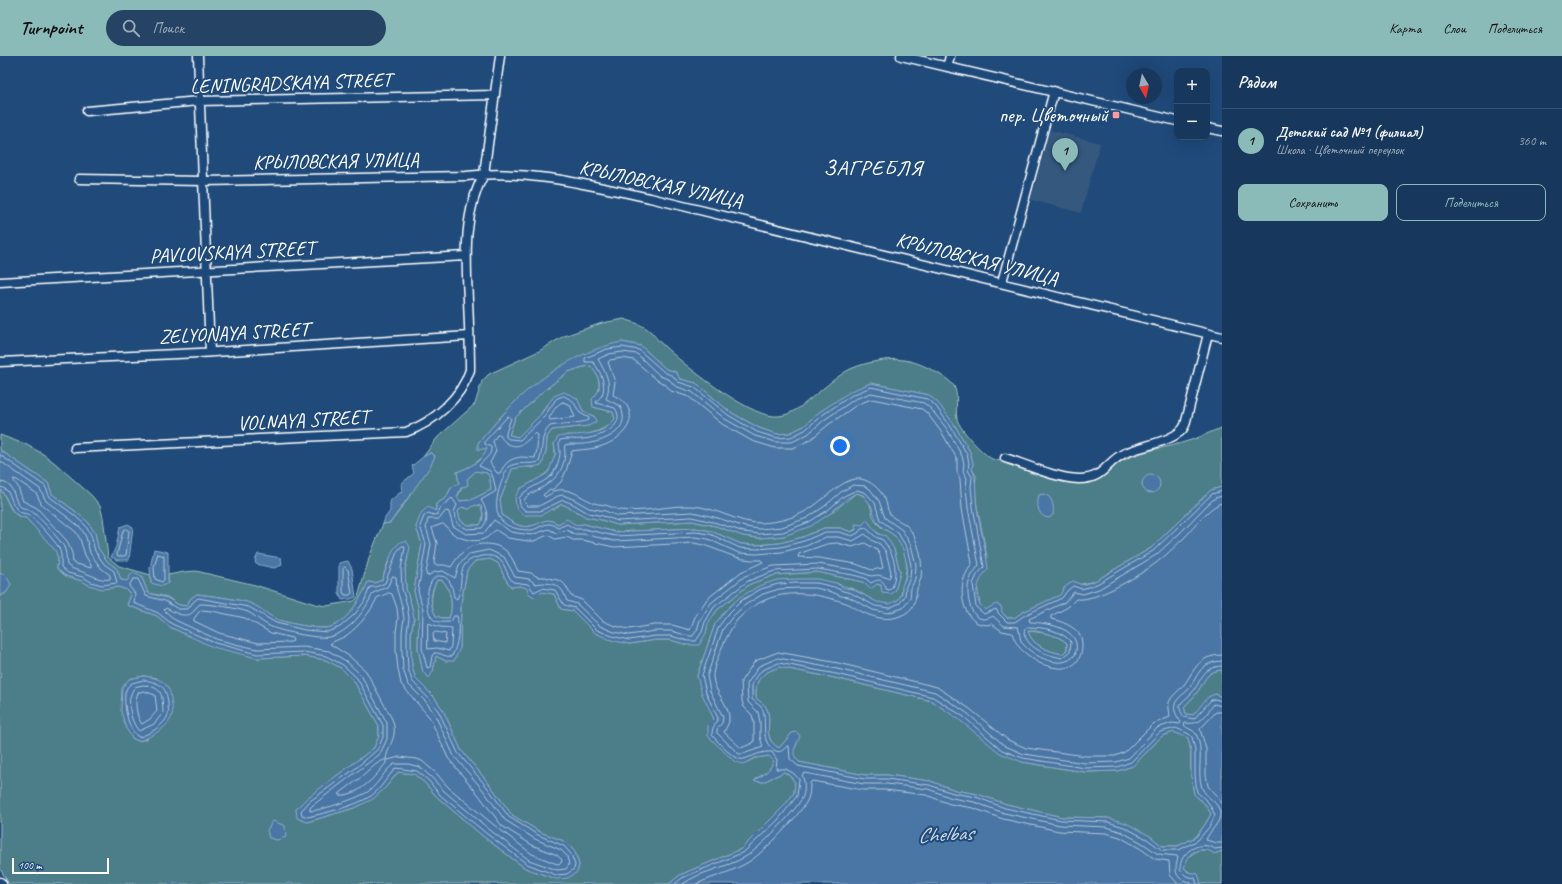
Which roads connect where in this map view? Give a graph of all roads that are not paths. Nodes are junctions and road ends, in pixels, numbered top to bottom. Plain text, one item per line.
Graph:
1 (198, 56) edge
2 (500, 56) edge
3 (901, 56) edge
4 (950, 56) edge
5 (947, 67) junction
6 (1054, 91) junction
7 (496, 95) junction
8 (199, 102) junction
9 (87, 111) dead end
10 (1174, 120) edge
11 (1210, 129) edge
12 (1222, 132) edge
13 (484, 174) junction
14 (79, 179) dead end
15 (203, 181) junction
16 (466, 256) junction
17 (206, 271) junction
18 (0, 282) edge
19 (1002, 282) junction
20 (1208, 334) junction
21 (469, 336) junction
22 (1222, 337) edge
23 (210, 352) junction
24 (0, 362) edge
25 (76, 448) dead end
26 (1005, 458) dead end

1 - 8 street
2 - 7 street, VOLNAYA STREET
3 - 5 street
4 - 5 street
5 - 6 street
6 - 10 street
6 - 19 street
7 - 8 street, LENINGRADSKAYA STREET
7 - 13 street, VOLNAYA STREET
8 - 9 street, LENINGRADSKAYA STREET
8 - 15 street
11 - 12 street
13 - 15 street, КРЫЛОВСКАЯ УЛИЦА
13 - 16 street, VOLNAYA STREET
13 - 19 street, КРЫЛОВСКАЯ УЛИЦА
14 - 15 street, КРЫЛОВСКАЯ УЛИЦА
15 - 17 street
16 - 17 street, PAVLOVSKAYA STREET
16 - 21 street, VOLNAYA STREET
17 - 18 street, PAVLOVSKAYA STREET
17 - 23 street
19 - 20 street, КРЫЛОВСКАЯ УЛИЦА
20 - 22 street, КРЫЛОВСКАЯ УЛИЦА
20 - 26 street
21 - 23 street, ZELYONAYA STREET
21 - 25 street, VOLNAYA STREET
23 - 24 street, ZELYONAYA STREET

